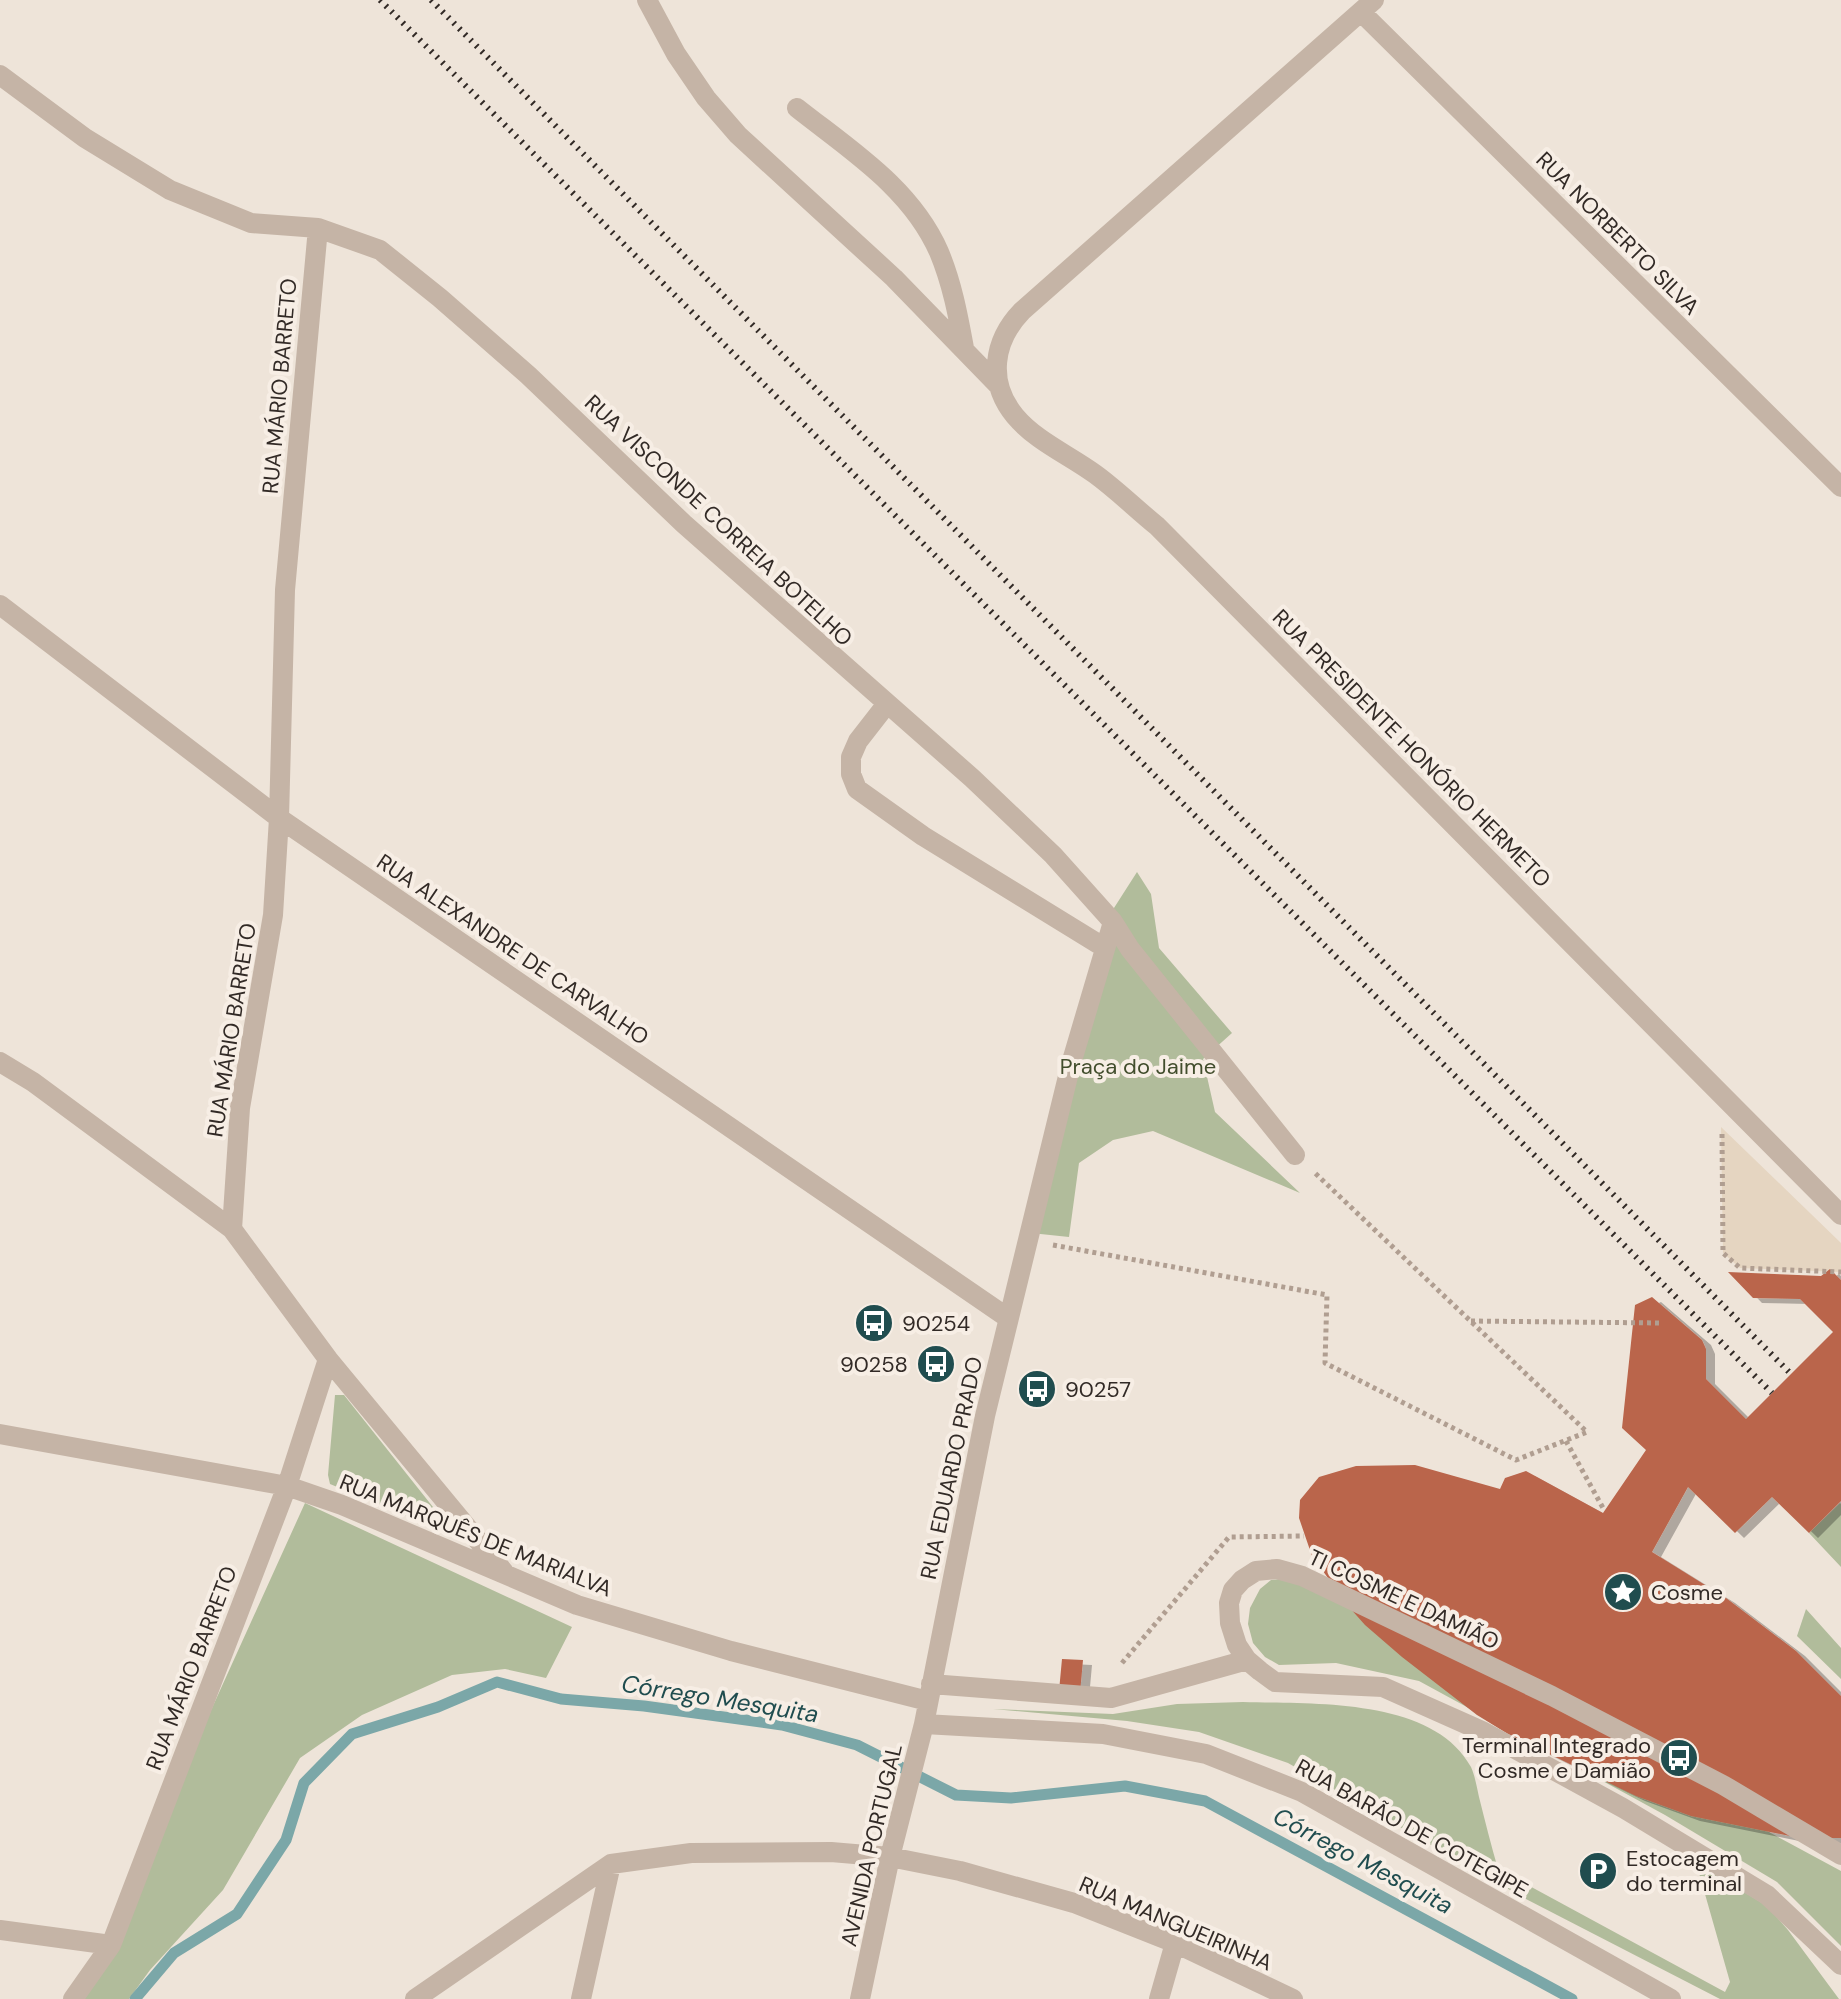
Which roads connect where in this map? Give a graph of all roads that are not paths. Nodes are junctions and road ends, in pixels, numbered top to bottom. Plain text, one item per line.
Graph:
1 (647, 0) edge
2 (1368, 6) edge
3 (0, 75) edge
4 (797, 108) dead end
5 (318, 228) junction
6 (964, 348) junction
7 (998, 385) junction
8 (1841, 487) edge
9 (0, 605) edge
10 (886, 705) junction
11 (279, 818) junction
12 (1113, 922) junction
13 (1105, 948) junction
14 (0, 1062) edge
15 (1295, 1155) road end
16 (1841, 1215) edge
17 (232, 1229) junction
18 (1008, 1318) junction
19 (328, 1359) junction
20 (0, 1434) edge
21 (287, 1486) junction
22 (507, 1575) junction
23 (1247, 1660) junction
24 (930, 1693) junction
25 (924, 1724) junction
26 (1841, 1855) edge
27 (890, 1857) junction
28 (611, 1864) junction
29 (0, 1930) edge
30 (1175, 1943) junction
31 (111, 1945) junction
32 (1841, 1965) edge
33 (73, 1999) edge
34 (415, 1999) edge
35 (581, 1999) edge
36 (860, 1999) edge
37 (1159, 1999) edge
38 (1293, 1999) edge
39 (1671, 1999) edge

1 - 6 street, RUA PRESIDENTE HONÓRIO HERMETO
2 - 7 street
2 - 8 street, RUA NORBERTO SILVA
3 - 5 street, RUA VISCONDE CORREIA BOTELHO
4 - 6 street
5 - 10 street, RUA VISCONDE CORREIA BOTELHO
5 - 11 street, RUA MÁRIO BARRETO
6 - 7 street, RUA PRESIDENTE HONÓRIO HERMETO
7 - 16 street, RUA PRESIDENTE HONÓRIO HERMETO
9 - 11 street, RUA ALEXANDRE DE CARVALHO
10 - 12 street, RUA VISCONDE CORREIA BOTELHO
10 - 13 street
11 - 17 street, RUA MÁRIO BARRETO
11 - 18 street, RUA ALEXANDRE DE CARVALHO
12 - 13 street, RUA EDUARDO PRADO
12 - 15 street, RUA VISCONDE CORREIA BOTELHO
13 - 18 street, RUA EDUARDO PRADO
14 - 17 street
17 - 19 street
18 - 24 street, RUA EDUARDO PRADO
19 - 21 street, RUA MÁRIO BARRETO
19 - 22 street
20 - 21 street, RUA MARQUÊS DE MARIALVA
21 - 22 street, RUA MARQUÊS DE MARIALVA
21 - 31 street, RUA MÁRIO BARRETO
22 - 24 street, RUA MARQUÊS DE MARIALVA
23 - 24 street, RUA MARQUÊS DE MARIALVA
23 - 26 street, TI COSME E DAMIÃO
23 - 32 street
24 - 25 street, AVENIDA PORTUGAL
25 - 27 street, AVENIDA PORTUGAL
25 - 39 street, RUA BARÃO DE COTEGIPE
27 - 28 street, RUA MANGUEIRINHA
27 - 30 street, RUA MANGUEIRINHA
27 - 36 street, AVENIDA PORTUGAL
28 - 34 street, RUA MANGUEIRINHA
28 - 35 street
29 - 31 street
30 - 37 street
30 - 38 street, RUA MANGUEIRINHA
31 - 33 street, RUA MÁRIO BARRETO

